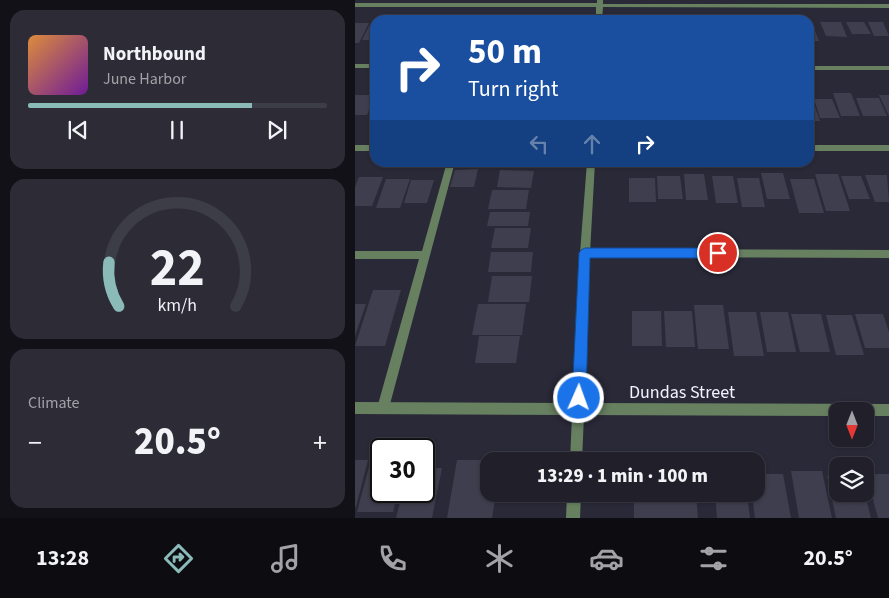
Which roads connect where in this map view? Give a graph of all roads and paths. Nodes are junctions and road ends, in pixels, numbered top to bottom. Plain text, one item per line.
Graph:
1 (600, 3) edge
2 (355, 5) edge
3 (889, 6) edge
4 (355, 66) edge
5 (370, 66) edge
6 (814, 68) edge
7 (889, 68) edge
8 (355, 148) edge
9 (370, 148) edge
10 (814, 148) edge
11 (889, 148) edge
12 (450, 167) edge
13 (591, 167) edge
14 (585, 253) junction
15 (889, 254) edge
16 (355, 256) edge
17 (425, 256) junction
18 (355, 408) edge
19 (383, 408) junction
20 (578, 410) junction
21 (889, 410) edge
22 (576, 452) edge
23 (574, 502) edge
24 (573, 518) edge

1 - 2 street
1 - 3 street
4 - 5 street
6 - 7 street
8 - 9 street
10 - 11 street
12 - 17 street
13 - 14 street
14 - 15 street
14 - 20 street
16 - 17 street
17 - 19 street
18 - 19 street, Dundas Street
19 - 20 street, Dundas Street
20 - 21 street, Dundas Street
20 - 22 street
23 - 24 street

